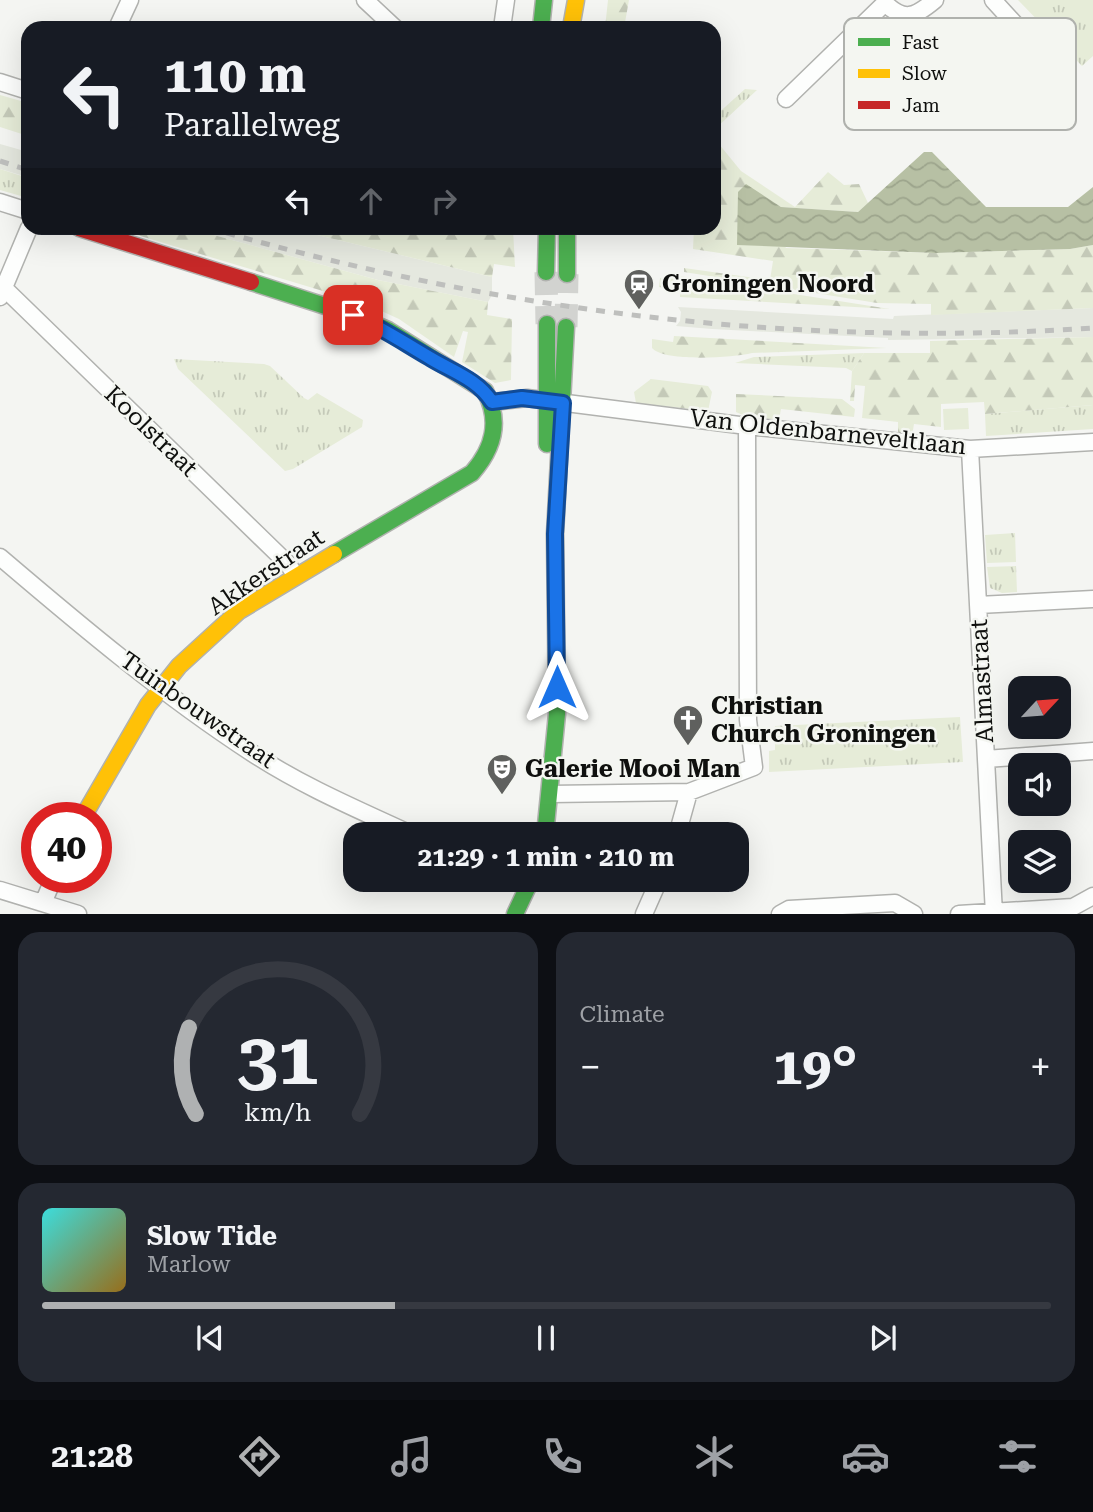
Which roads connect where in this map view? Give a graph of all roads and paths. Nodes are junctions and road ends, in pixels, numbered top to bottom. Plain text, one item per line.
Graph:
1 (365, 0) edge
2 (506, 0) edge
3 (544, 0) edge
4 (576, 0) edge
5 (934, 0) edge
6 (993, 0) edge
7 (884, 1) edge
8 (123, 3) edge
9 (867, 18) edge
10 (1009, 18) edge
11 (119, 21) edge
12 (388, 21) edge
13 (503, 21) edge
14 (542, 21) edge
15 (572, 21) edge
16 (844, 41) edge
17 (0, 82) edge
18 (21, 89) edge
19 (786, 99) dead end
20 (0, 202) edge
21 (21, 209) edge
22 (26, 235) edge
23 (101, 235) edge
24 (547, 235) edge
25 (566, 235) edge
26 (547, 272) tunnel mouth
27 (567, 274) tunnel mouth
28 (2, 293) edge
29 (547, 324) tunnel mouth
30 (566, 327) tunnel mouth
31 (492, 402) junction
32 (555, 402) junction
33 (747, 426) junction
34 (1093, 442) edge
35 (970, 449) junction
36 (0, 557) edge
37 (295, 575) junction
38 (1093, 599) edge
39 (978, 605) junction
40 (161, 690) junction
41 (1093, 751) edge
42 (986, 755) junction
43 (689, 792) junction
44 (551, 794) junction
45 (92, 802) edge
46 (385, 822) edge
47 (547, 822) edge
48 (681, 822) edge
49 (0, 890) edge
50 (525, 892) edge
51 (654, 892) edge
52 (47, 893) edge
53 (1093, 896) edge
54 (44, 901) junction
55 (994, 913) edge
56 (78, 914) edge
57 (515, 914) edge
58 (644, 914) edge
59 (780, 914) edge
60 (914, 914) edge
61 (959, 914) edge

1 - 12 street
2 - 13 street
3 - 14 street
4 - 15 street
5 - 7 street
6 - 10 street
7 - 9 street
8 - 11 street
16 - 19 street
17 - 18 street
20 - 21 street
22 - 28 street
23 - 31 street
24 - 26 street
25 - 27 street
28 - 37 street, Koolstraat
29 - 32 street
30 - 32 street
31 - 32 street, Van Oldenbarneveltlaan
31 - 37 street, Akkerstraat
32 - 33 street, Van Oldenbarneveltlaan
32 - 44 street
33 - 35 street, Van Oldenbarneveltlaan
33 - 43 street
34 - 35 street, Van Oldenbarneveltlaan
35 - 39 street, Almastraat
36 - 40 street, Tuinbouwstraat
37 - 40 street, Akkerstraat
38 - 39 street
39 - 42 street, Almastraat
40 - 45 street, Akkerstraat
40 - 46 street, Tuinbouwstraat
41 - 42 street
42 - 55 street, Almastraat
43 - 44 street
43 - 48 street
44 - 47 street
49 - 54 street
50 - 57 street
51 - 58 street
52 - 54 street
53 - 55 street
54 - 56 street
55 - 61 street
59 - 60 street

